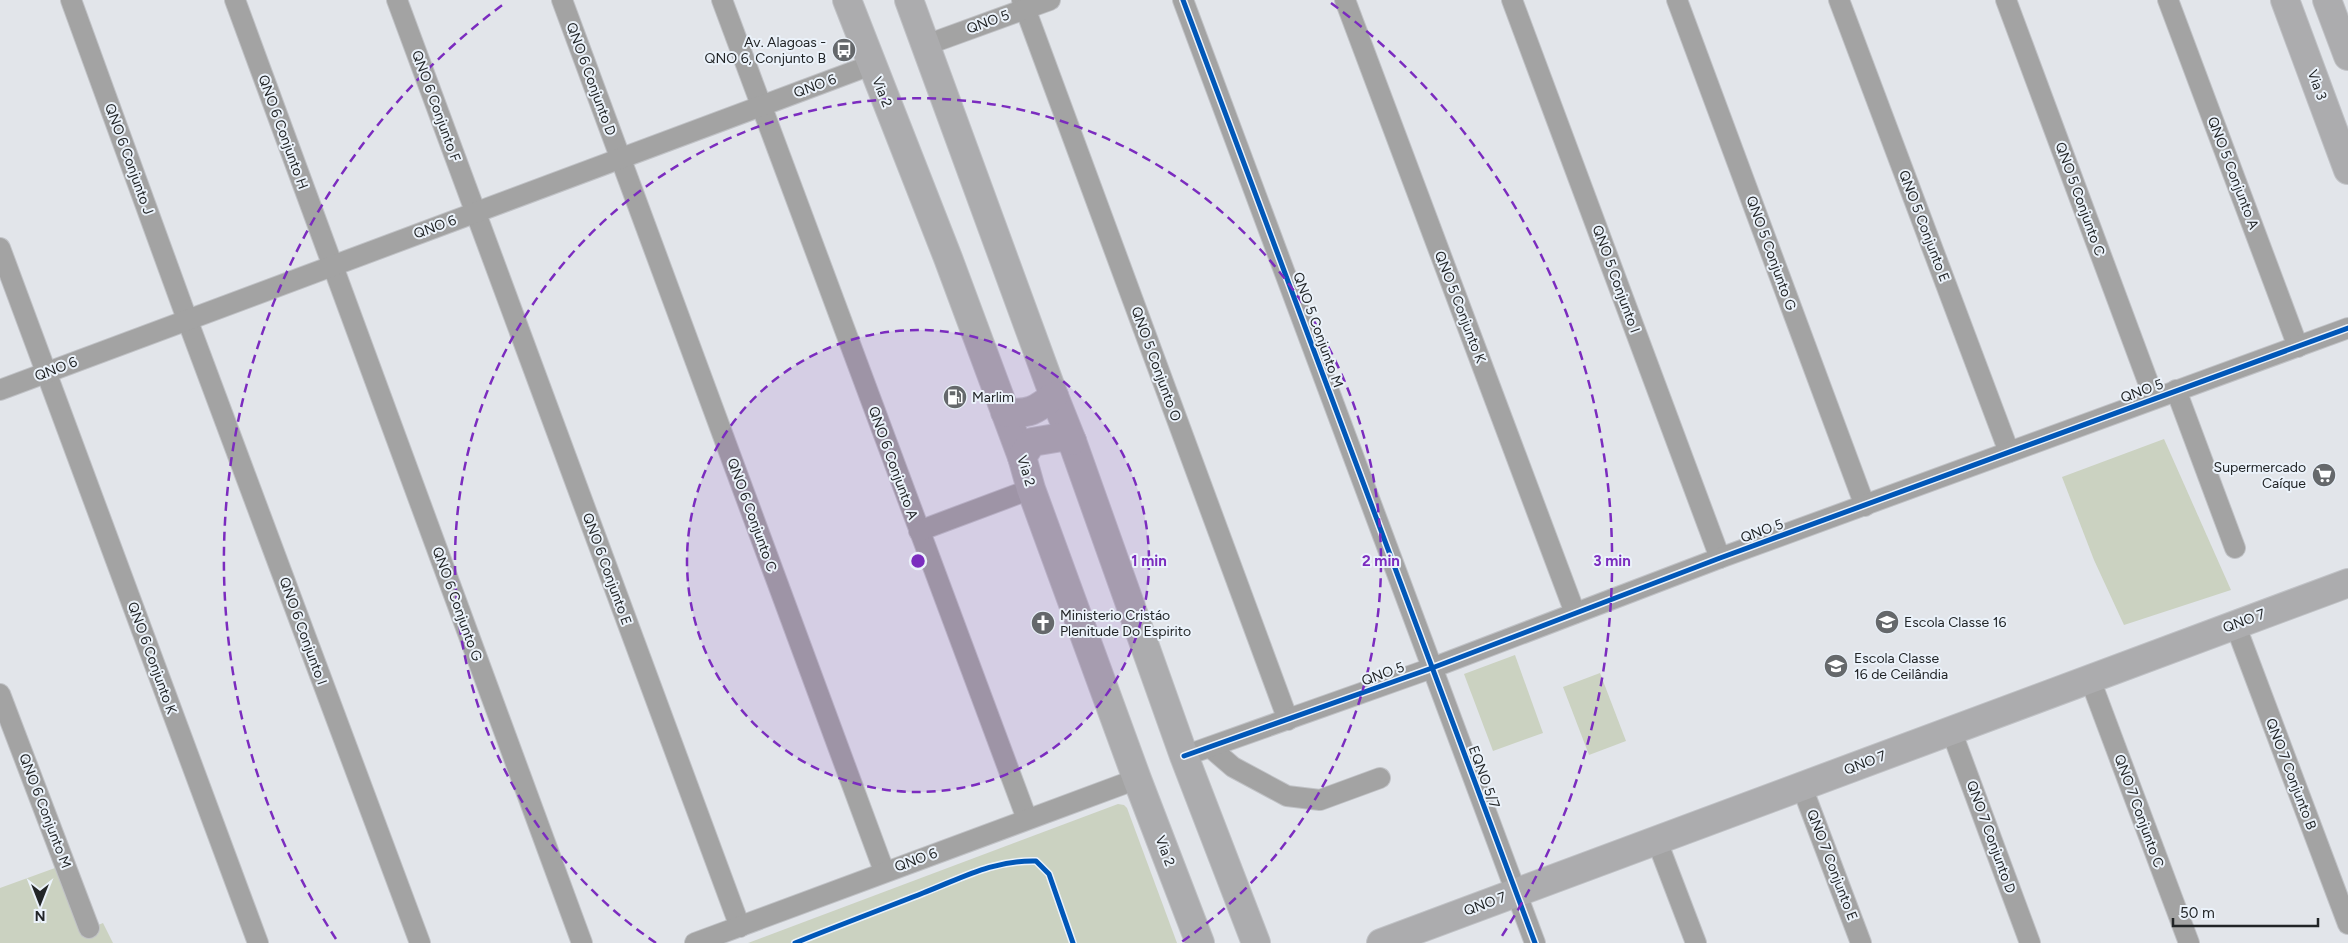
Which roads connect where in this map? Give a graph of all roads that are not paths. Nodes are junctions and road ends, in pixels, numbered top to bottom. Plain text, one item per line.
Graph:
1 (71, 0) edge
2 (235, 0) edge
3 (397, 0) edge
4 (562, 0) edge
5 (722, 0) edge
6 (847, 0) edge
7 (909, 0) edge
8 (1050, 0) edge
9 (1184, 0) edge
10 (1345, 0) edge
11 (1512, 0) edge
12 (1677, 0) edge
13 (1840, 0) edge
14 (2006, 0) edge
15 (2168, 0) edge
16 (2327, 0) edge
17 (2342, 0) edge
18 (2287, 2) edge
19 (1023, 4) edge
20 (2348, 15) edge
21 (926, 45) junction
22 (2348, 56) edge
23 (871, 65) junction
24 (762, 106) junction
25 (620, 158) junction
26 (2348, 170) edge
27 (475, 212) junction
28 (0, 248) edge
29 (332, 265) junction
30 (187, 319) junction
31 (2348, 328) edge
32 (2298, 346) junction
33 (46, 373) junction
34 (0, 390) edge
35 (2176, 390) junction
36 (1054, 396) junction
37 (2154, 398) junction
38 (1005, 412) junction
39 (1072, 441) junction
40 (2009, 452) junction
41 (1022, 457) junction
42 (1031, 489) junction
43 (1865, 506) junction
44 (919, 531) junction
45 (2235, 548) dead end
46 (1720, 558) junction
47 (2348, 583) edge
48 (1575, 613) junction
49 (2235, 624) junction
50 (1432, 668) junction
51 (2090, 679) junction
52 (0, 694) edge
53 (1288, 720) junction
54 (1951, 730) junction
55 (1211, 748) junction
56 (1184, 756) junction
57 (1380, 778) dead end
58 (1137, 779) junction
59 (1802, 787) junction
60 (1027, 819) junction
61 (1657, 840) junction
62 (884, 871) junction
63 (1516, 893) junction
64 (2348, 924) edge
65 (740, 927) junction
66 (89, 928) dead end
67 (258, 943) edge
68 (420, 943) edge
69 (582, 943) edge
70 (696, 943) edge
71 (1200, 943) edge
72 (1256, 943) edge
73 (1381, 943) edge
74 (1535, 943) edge
75 (1696, 943) edge
76 (1862, 943) edge
77 (2030, 943) edge
78 (2189, 943) edge

1 - 30 street, QNO 6 Conjunto J
2 - 29 street, QNO 6 Conjunto H
3 - 27 street, QNO 6 Conjunto F
4 - 25 street, QNO 6 Conjunto D
5 - 24 street, QNO 6 Conjunto A
6 - 23 main road, Via 2
7 - 21 main road
8 - 19 street, QNO 5
9 - 50 street, QNO 5 Conjunto M
10 - 48 street, QNO 5 Conjunto K
11 - 46 street, QNO 5 Conjunto I
12 - 43 street, QNO 5 Conjunto G
13 - 40 street, QNO 5 Conjunto E
14 - 37 street, QNO 5 Conjunto C
15 - 32 street, QNO 5 Conjunto A
16 - 22 main road
17 - 20 main road
18 - 26 main road, Via 3
19 - 21 street, QNO 5
19 - 53 street, QNO 5 Conjunto O
21 - 36 main road
23 - 24 street, QNO 6
23 - 38 main road, Via 2
24 - 25 street, QNO 6
24 - 44 street, QNO 6 Conjunto A
25 - 27 street, QNO 6
25 - 62 street, QNO 6 Conjunto C
27 - 29 street, QNO 6
27 - 65 street, QNO 6 Conjunto E
28 - 33 street, QNO 6 Conjunto K
29 - 30 street, QNO 6
29 - 69 street, QNO 6 Conjunto G
30 - 33 street, QNO 6
30 - 68 street, QNO 6 Conjunto I
31 - 32 street, QNO 5
32 - 35 street, QNO 5
33 - 34 street, QNO 6
33 - 67 street, QNO 6 Conjunto K
35 - 37 street, QNO 5
35 - 45 street
36 - 38 main road
36 - 39 main road
37 - 40 street, QNO 5
38 - 41 main road, Via 2
39 - 41 main road
39 - 56 main road
40 - 43 street, QNO 5
41 - 42 main road, Via 2
42 - 44 street
42 - 58 main road, Via 2
43 - 46 street, QNO 5
44 - 60 street, QNO 6 Conjunto A
46 - 48 street, QNO 5
47 - 49 main road, QNO 7
48 - 50 street, QNO 5
49 - 51 main road, QNO 7
49 - 64 street, QNO 7 Conjunto B
50 - 53 street, QNO 5
50 - 63 street, EQNO 5/7
51 - 54 main road, QNO 7
51 - 78 street, QNO 7 Conjunto C
52 - 66 street, QNO 6 Conjunto M
53 - 55 street, QNO 5
54 - 59 main road, QNO 7
54 - 77 street, QNO 7 Conjunto D
55 - 56 street, QNO 5
55 - 57 street
56 - 72 main road
58 - 60 street, QNO 6
58 - 71 main road, Via 2
59 - 61 main road, QNO 7
59 - 76 street, QNO 7 Conjunto E
60 - 62 street, QNO 6
61 - 63 main road, QNO 7
61 - 75 street
62 - 65 street, QNO 6
63 - 73 main road, QNO 7
63 - 74 street, EQNO 5/7
65 - 70 street, QNO 6

